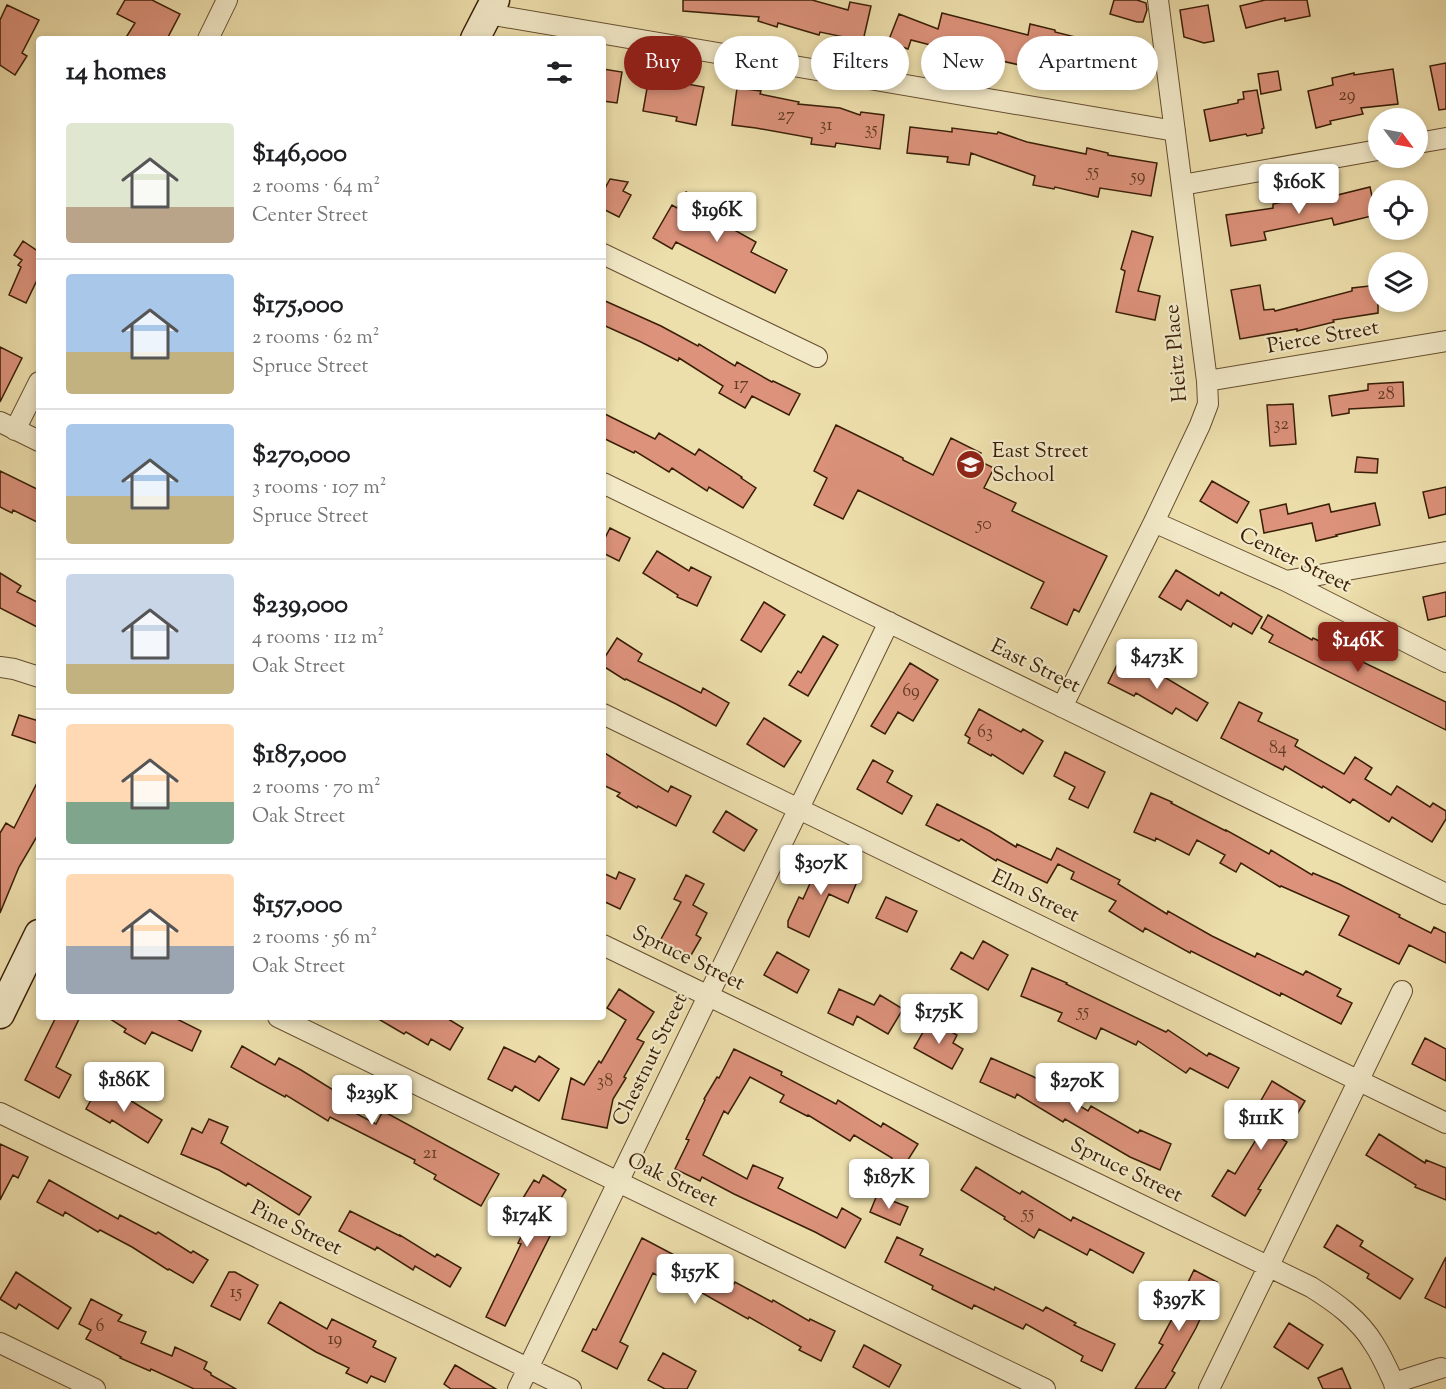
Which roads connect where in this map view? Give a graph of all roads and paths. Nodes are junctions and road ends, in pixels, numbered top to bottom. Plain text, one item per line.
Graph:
1 (227, 0) edge
2 (1158, 0) edge
3 (486, 18) edge
4 (209, 36) edge
5 (596, 36) edge
6 (606, 38) edge
7 (1175, 131) junction
8 (1446, 138) edge
9 (1428, 141) edge
10 (1368, 152) edge
11 (1182, 185) junction
12 (606, 255) edge
13 (1446, 341) edge
14 (817, 357) dead end
15 (1208, 381) junction
16 (36, 386) edge
17 (8, 426) edge
18 (36, 440) edge
19 (606, 484) edge
20 (1154, 522) junction
21 (1446, 552) edge
22 (1286, 581) junction
23 (888, 622) junction
24 (1446, 663) edge
25 (0, 667) edge
26 (36, 676) edge
27 (1062, 707) junction
28 (606, 715) edge
29 (799, 809) junction
30 (1446, 894) edge
31 (36, 940) edge
32 (606, 946) edge
33 (1402, 991) dead end
34 (708, 996) junction
35 (0, 1014) edge
36 (284, 1020) edge
37 (1358, 1080) junction
38 (0, 1113) edge
39 (1446, 1123) edge
40 (619, 1182) junction
41 (1268, 1267) junction
42 (0, 1343) edge
43 (528, 1368) junction
44 (1441, 1368) dead end
45 (1395, 1386) edge
46 (95, 1389) edge
47 (518, 1389) edge
48 (571, 1389) edge
49 (1045, 1389) edge
50 (1209, 1389) edge

1 - 4 street
2 - 7 street, Heitz Place
3 - 5 street
6 - 7 street
7 - 11 street, Heitz Place
8 - 9 street
10 - 11 street
11 - 15 street, Heitz Place
12 - 14 street
13 - 15 street, Pierce Street
15 - 20 street, Heitz Place
16 - 17 street
17 - 18 street
19 - 23 street, East Street
20 - 22 street, Center Street
20 - 27 street, Heitz Place
21 - 22 street
22 - 24 street, Center Street
23 - 27 street, East Street
23 - 29 street, Chestnut Street
25 - 26 street
27 - 30 street, East Street
28 - 29 street, Elm Street
29 - 34 street, Chestnut Street
29 - 37 street, Elm Street
31 - 35 main road
32 - 34 street, Spruce Street
33 - 37 street
34 - 40 street, Chestnut Street
34 - 41 street, Spruce Street
36 - 40 street, Oak Street
37 - 39 street, Elm Street
37 - 41 street
38 - 43 street, Pine Street
40 - 43 street, Chestnut Street
40 - 49 street, Oak Street
41 - 45 street, Spruce Street
41 - 50 street
42 - 46 street
43 - 47 street, Chestnut Street
43 - 48 street, Pine Street
44 - 45 street

